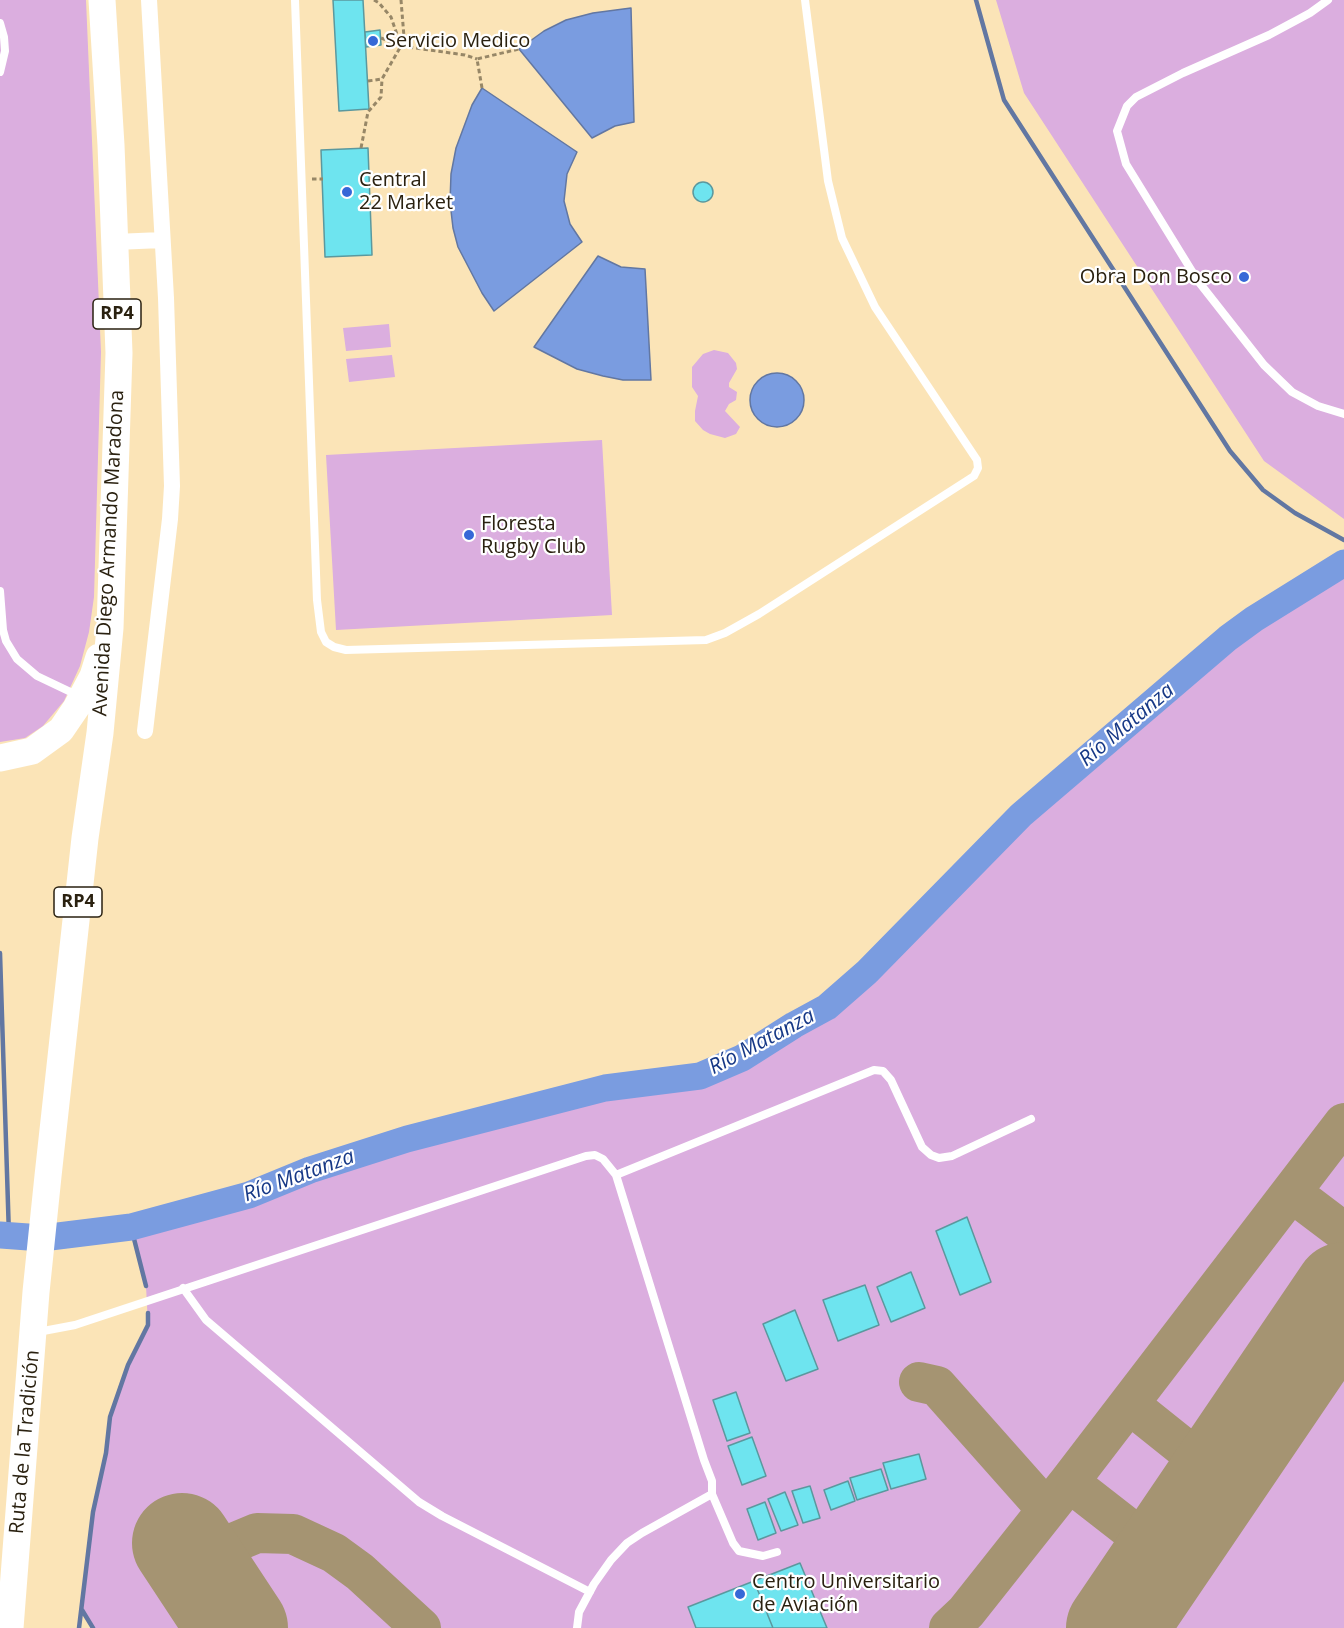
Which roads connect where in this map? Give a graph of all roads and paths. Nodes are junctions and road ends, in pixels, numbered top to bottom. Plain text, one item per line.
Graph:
1 (102, 0) edge
2 (149, 0) edge
3 (295, 0) edge
4 (374, 0) edge
5 (401, 0) edge
6 (805, 0) edge
7 (1328, 0) edge
8 (0, 23) edge
9 (381, 38) dead end
10 (401, 46) junction
11 (519, 49) dead end
12 (477, 59) junction
13 (0, 72) edge
14 (382, 79) junction
15 (368, 81) dead end
16 (482, 88) dead end
17 (375, 105) junction
18 (369, 106) dead end
19 (361, 148) dead end
20 (162, 240) junction
21 (115, 242) junction
22 (1344, 414) edge
23 (0, 591) edge
24 (110, 628) junction
25 (82, 697) junction
26 (145, 731) dead end
27 (0, 758) edge
28 (1031, 1119) dead end
29 (616, 1175) junction
30 (183, 1288) junction
31 (36, 1292) joint
32 (34, 1332) junction
33 (712, 1494) junction
34 (777, 1552) dead end
35 (590, 1592) junction
36 (10, 1628) edge
37 (577, 1628) edge

1 - 21 main road, Avenida Diego Armando Maradona / RP4
2 - 20 street
3 - 6 lane
4 - 10 path
5 - 10 path
7 - 22 lane
8 - 13 lane
9 - 10 path
10 - 12 path
10 - 14 path
11 - 12 path
12 - 16 path
14 - 15 path
14 - 17 path
17 - 18 path
17 - 19 path
20 - 21 street
20 - 26 street
21 - 24 main road, Avenida Diego Armando Maradona / RP4
23 - 25 lane
24 - 25 main road
24 - 31 main road, Avenida Diego Armando Maradona / RP4
25 - 27 main road
28 - 29 lane
29 - 30 lane
29 - 33 lane
30 - 32 lane
30 - 35 lane
31 - 32 main road, Ruta de la Tradición / RP4
32 - 36 main road, Ruta de la Tradición / RP4
33 - 34 lane
33 - 35 lane
35 - 37 lane

